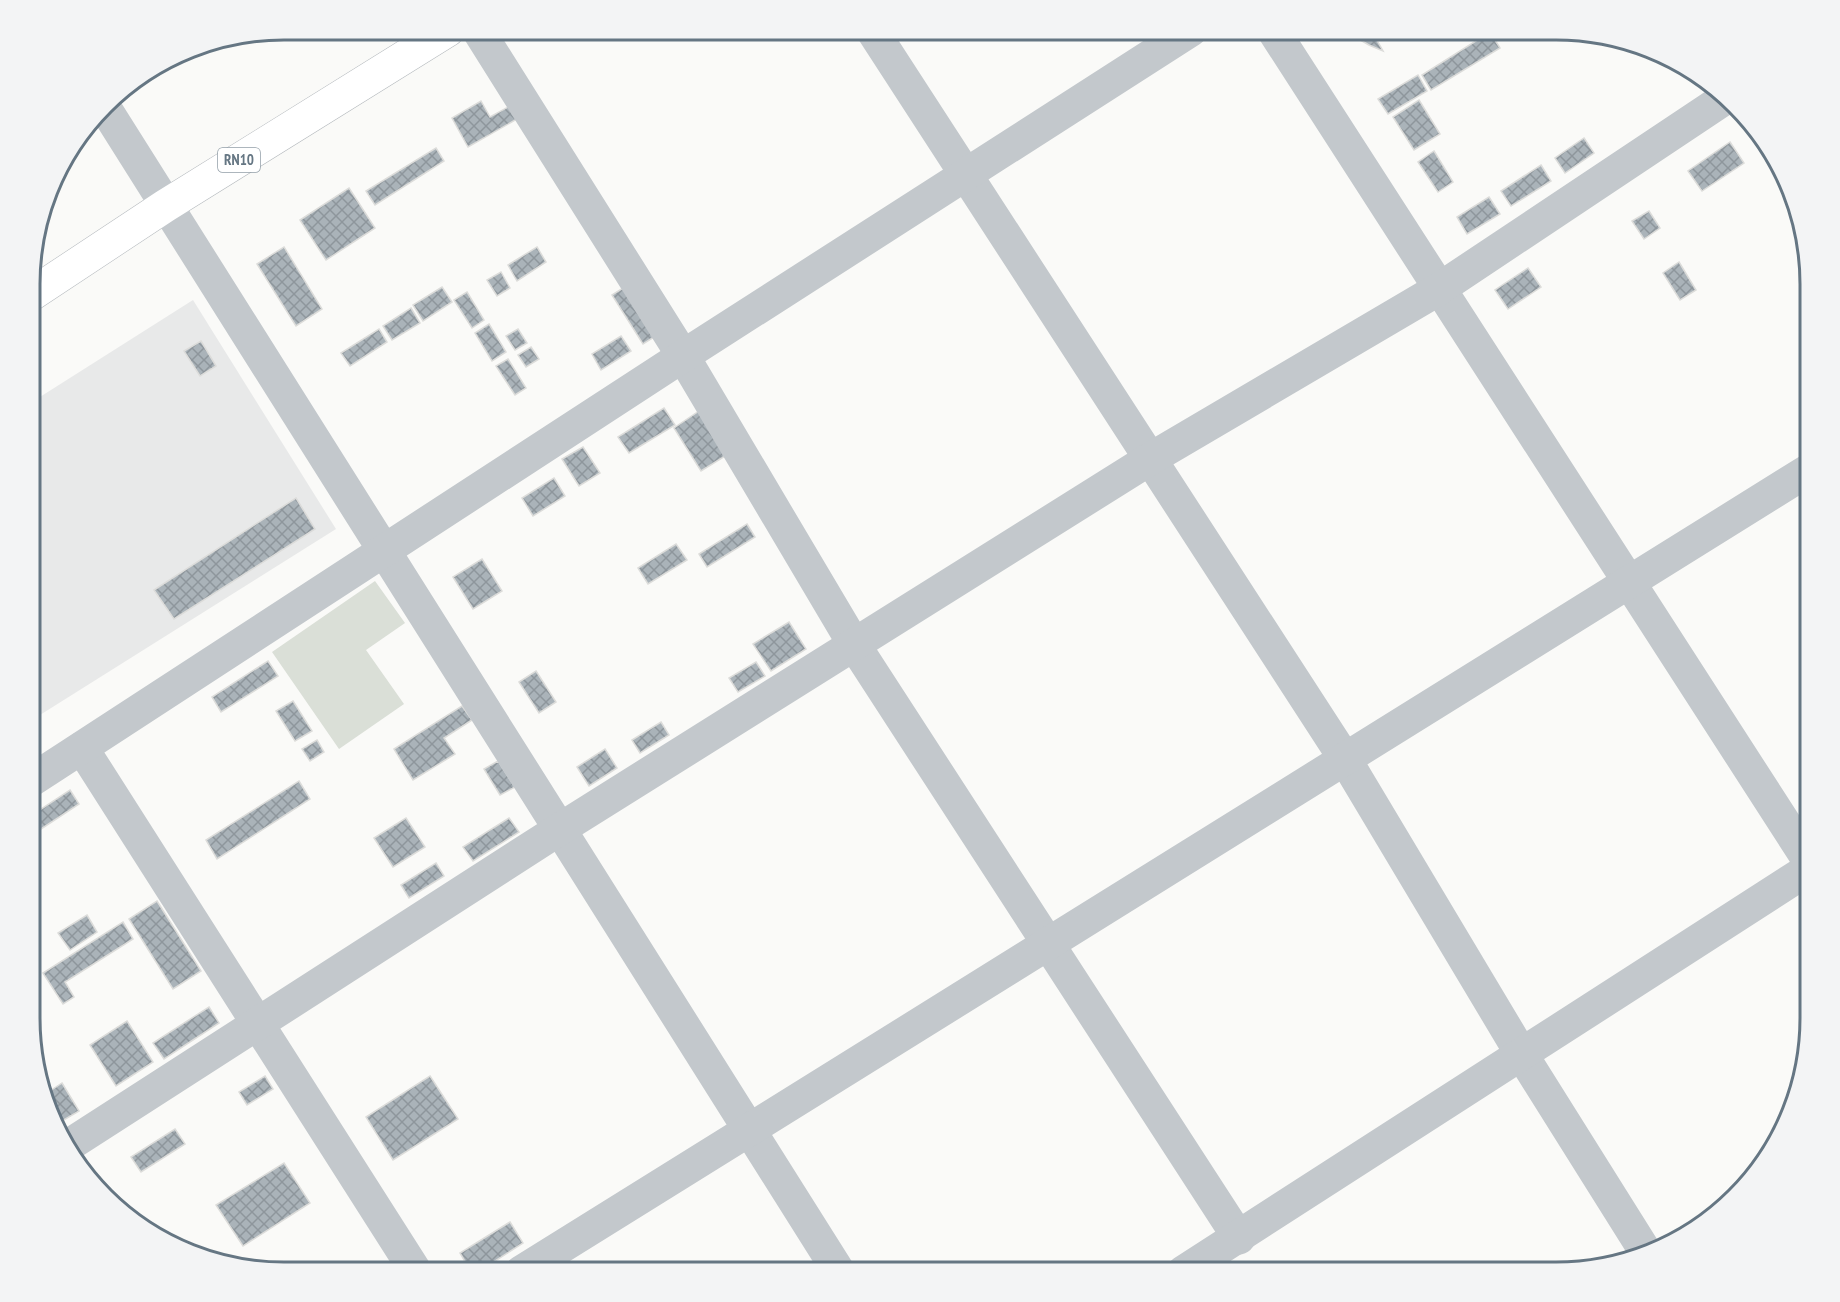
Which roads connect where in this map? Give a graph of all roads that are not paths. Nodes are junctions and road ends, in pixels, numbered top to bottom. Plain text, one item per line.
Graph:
1 (432, 40) edge
2 (484, 40) edge
3 (878, 40) edge
4 (1176, 40) edge
5 (1279, 40) edge
6 (1718, 103) edge
7 (109, 115) edge
8 (966, 176) junction
9 (165, 206) junction
10 (41, 288) edge
11 (1439, 289) junction
12 (683, 356) junction
13 (1150, 459) junction
14 (1800, 476) edge
15 (386, 551) junction
16 (1629, 584) junction
17 (855, 646) junction
18 (82, 748) junction
19 (1345, 759) junction
20 (41, 774) edge
21 (560, 829) junction
22 (1800, 847) edge
23 (1800, 875) edge
24 (1048, 945) junction
25 (258, 1024) junction
26 (1522, 1055) junction
27 (750, 1129) junction
28 (75, 1141) edge
29 (1239, 1238) junction
30 (1642, 1246) edge
31 (410, 1262) edge
32 (537, 1262) edge
33 (833, 1262) edge
34 (1199, 1262) edge

1 - 9 highway, RN10
2 - 12 street
3 - 8 street
4 - 8 street
5 - 11 street
6 - 11 street
7 - 9 street
8 - 12 street
8 - 13 street
9 - 10 highway, RN10
9 - 15 street
11 - 13 street
11 - 16 street
12 - 15 street
12 - 17 street
13 - 17 street
13 - 19 street
14 - 16 street
15 - 18 street
15 - 21 street
16 - 19 street
16 - 22 street
17 - 21 street
17 - 24 street
18 - 20 street
18 - 25 street
19 - 24 street
19 - 26 street
21 - 25 street
21 - 27 street
23 - 26 street
24 - 27 street
24 - 29 street
25 - 28 street
25 - 31 street
26 - 29 street
26 - 30 street
27 - 32 street
27 - 33 street
29 - 34 street

